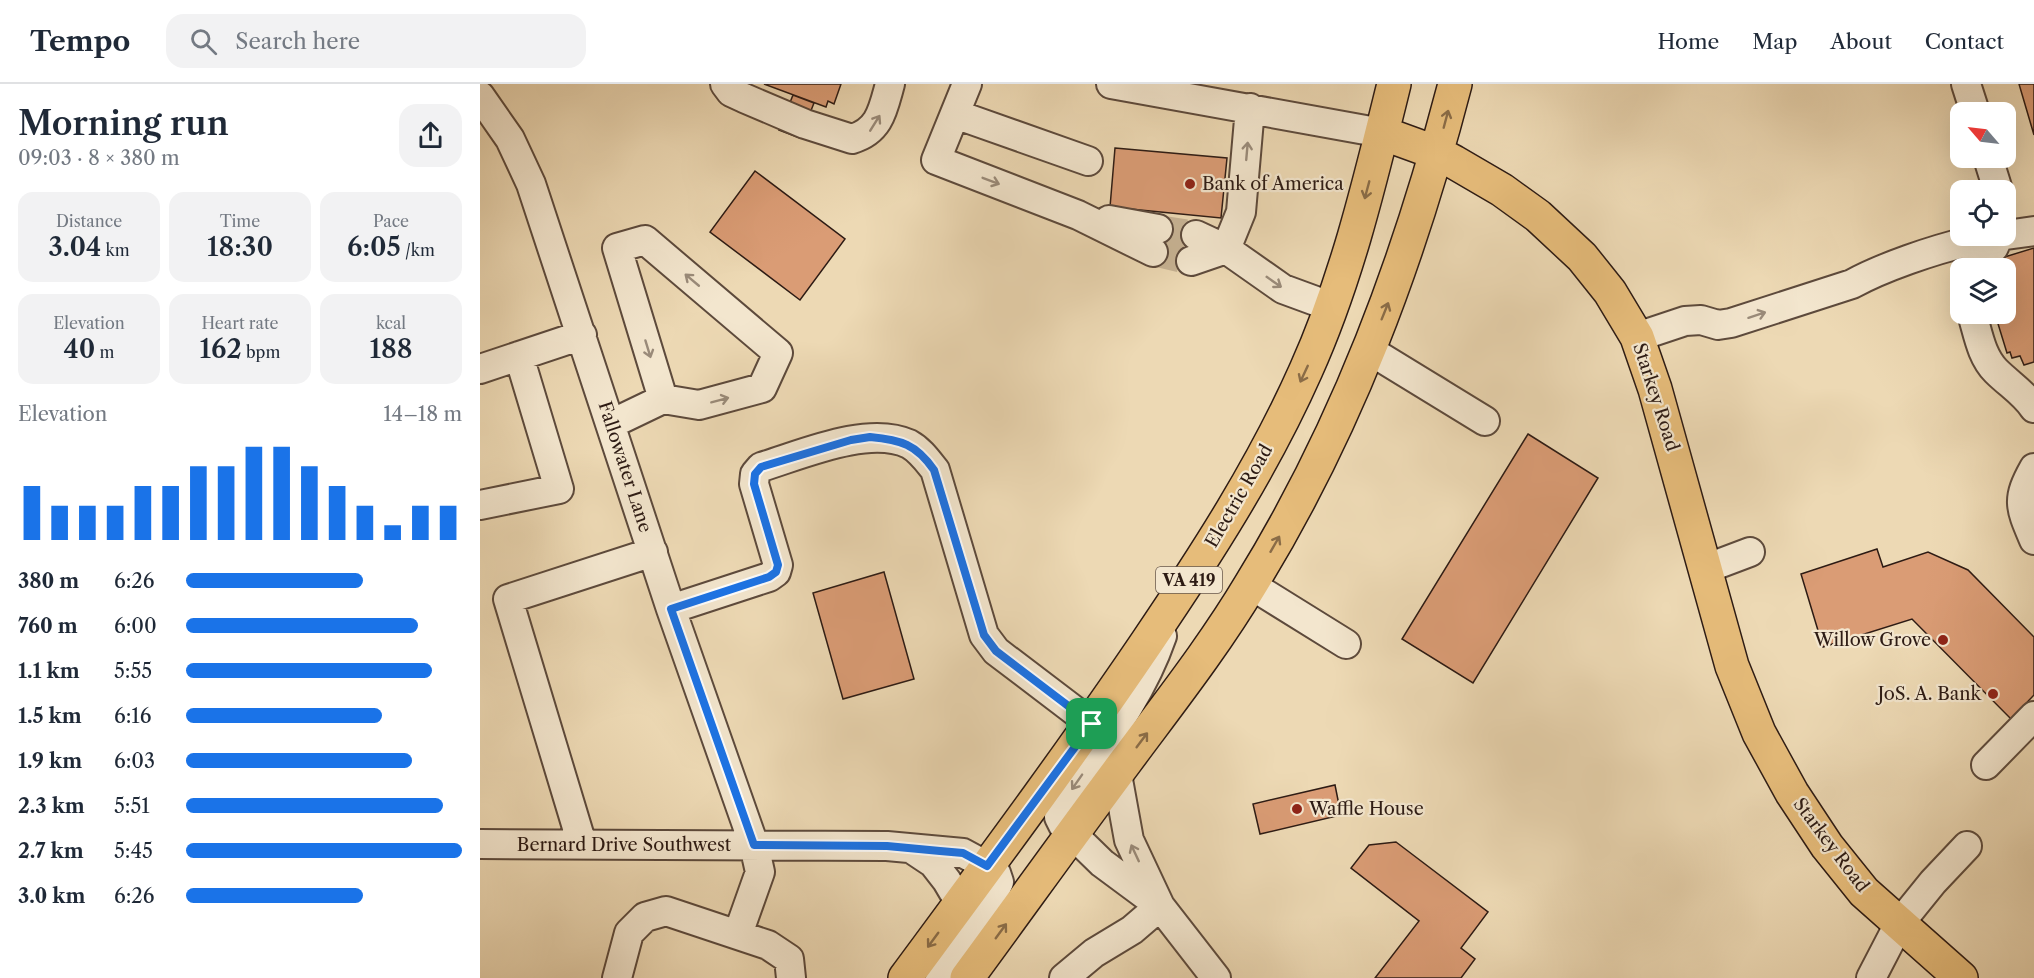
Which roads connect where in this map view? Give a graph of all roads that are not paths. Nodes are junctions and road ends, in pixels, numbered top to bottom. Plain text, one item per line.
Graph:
1 (713, 84) edge
2 (725, 84) edge
3 (740, 84) edge
4 (890, 84) edge
5 (967, 84) edge
6 (1112, 84) edge
7 (1228, 84) edge
8 (1394, 84) edge
9 (1455, 84) edge
10 (1966, 84) edge
11 (480, 96) edge
12 (1972, 102) edge
13 (1250, 108) junction
14 (955, 114) junction
15 (1279, 114) junction
16 (1382, 133) junction
17 (839, 136) junction
18 (1437, 153) junction
19 (1088, 160) dead end
20 (2034, 231) edge
21 (2016, 234) edge
22 (1155, 241) tunnel mouth
23 (1955, 246) edge
24 (1995, 246) edge
25 (1193, 248) tunnel mouth
26 (1227, 249) junction
27 (1982, 258) edge
28 (1332, 307) junction
29 (1975, 324) edge
30 (582, 335) junction
31 (1637, 337) junction
32 (1369, 351) junction
33 (519, 356) junction
34 (480, 369) edge
35 (663, 399) junction
36 (2034, 408) edge
37 (1485, 421) dead end
38 (611, 424) junction
39 (2034, 468) edge
40 (480, 505) edge
41 (2034, 540) edge
42 (653, 552) junction
43 (1750, 552) dead end
44 (1705, 568) junction
45 (1251, 585) junction
46 (1174, 603) junction
47 (671, 609) junction
48 (1346, 644) dead end
49 (2034, 716) edge
50 (1092, 724) junction
51 (1986, 765) dead end
52 (1116, 774) junction
53 (1072, 834) junction
54 (480, 844) edge
55 (582, 844) junction
56 (754, 845) junction
57 (1967, 846) dead end
58 (912, 849) junction
59 (987, 866) junction
60 (960, 903) junction
61 (1160, 906) junction
62 (1899, 924) junction
63 (738, 934) junction
64 (617, 978) edge
65 (791, 978) edge
66 (905, 978) edge
67 (940, 978) edge
68 (967, 978) edge
69 (1064, 978) edge
70 (1216, 978) edge
71 (1871, 978) edge
72 (1961, 978) edge

1 - 17 street
2 - 17 street
3 - 17 street
17 -> 4 street
5 - 14 street
6 - 13 street, Starkey Road
7 - 15 street
8 - 16 main road, Electric Road / VA 419
18 -> 9 main road, VA 419
10 - 12 street
11 - 30 street, Fallowater Lane
13 - 15 street, Starkey Road
26 -> 13 street
14 - 19 street
14 -> 22 street
15 - 16 street, Starkey Road
16 - 18 main road, Starkey Road
16 -> 28 main road, Electric Road / VA 419
18 - 31 main road, Starkey Road
32 -> 18 main road, VA 419
20 - 21 street
31 -> 23 street
24 - 27 street
25 - 26 street
26 -> 28 street
28 -> 46 main road, Electric Road / VA 419
29 - 36 street
30 - 33 street
30 - 38 street, Fallowater Lane
31 - 44 main road, Starkey Road
32 - 37 street
45 -> 32 main road, VA 419
33 - 34 street
33 - 40 street
35 -> 35 street
35 - 38 street
38 - 42 street, Fallowater Lane
39 - 41 street
42 - 47 street, Fallowater Lane
42 - 55 street
43 - 44 street
44 - 62 main road, Starkey Road
45 - 48 street
52 -> 45 main road, VA 419
46 - 50 main road, Electric Road / VA 419
46 -> 53 street
47 - 50 street
47 - 56 street, Fallowater Lane
49 - 51 street
50 - 59 main road, Electric Road / VA 419
52 - 53 main road, VA 419
61 -> 52 street
53 - 61 street
68 -> 53 main road, VA 419
54 - 55 street, Bernard Drive Southwest
55 - 56 street, Bernard Drive Southwest
56 - 58 street, Bernard Drive Southwest
56 - 63 street, Fallowater Lane
57 - 62 street
58 - 59 street, Bernard Drive Southwest
58 - 60 street
59 - 60 main road, Electric Road / VA 419
59 - 67 street
60 -> 66 main road, Electric Road / VA 419
61 - 69 street
61 - 70 street
62 - 71 street
62 - 72 main road, Starkey Road
63 - 64 street
63 - 65 street

